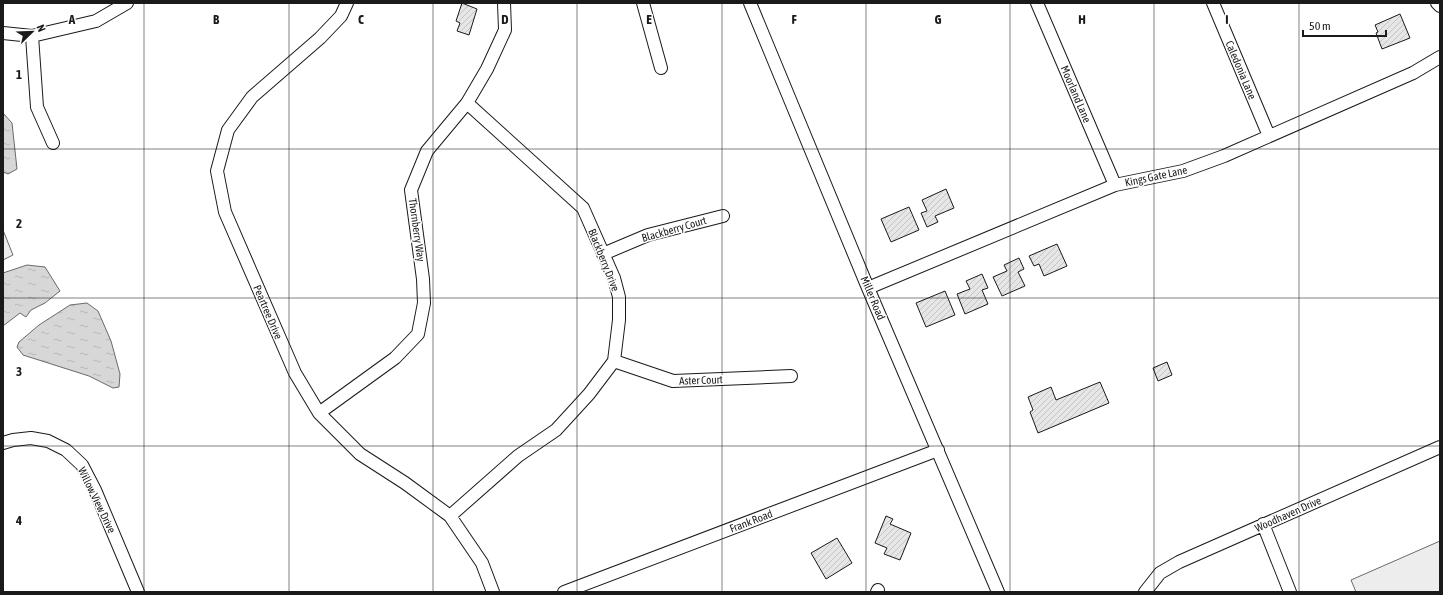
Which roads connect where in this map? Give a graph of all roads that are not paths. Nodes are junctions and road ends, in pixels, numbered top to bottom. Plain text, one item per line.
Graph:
1 (127, 3) edge
2 (348, 3) edge
3 (504, 3) edge
4 (643, 3) edge
5 (750, 3) edge
6 (1037, 3) edge
7 (1213, 3) edge
8 (1437, 3) edge
9 (1440, 6) edge
10 (3, 33) edge
11 (32, 36) junction
12 (1440, 57) edge
13 (660, 68) dead end
14 (467, 104) junction
15 (1270, 136) junction
16 (53, 143) dead end
17 (1115, 185) junction
18 (723, 216) dead end
19 (604, 254) junction
20 (868, 288) junction
21 (614, 361) junction
22 (791, 376) dead end
23 (319, 413) junction
24 (3, 444) edge
25 (1440, 447) edge
26 (938, 450) junction
27 (450, 516) junction
28 (1263, 524) junction
29 (138, 592) edge
30 (493, 592) edge
31 (564, 592) edge
32 (998, 592) edge
33 (1145, 592) edge
34 (1290, 592) edge

1 - 11 street
2 - 23 street, Peartree Drive
3 - 14 street, Thornberry Way
4 - 13 street
5 - 20 street, Miller Road
6 - 17 street, Moorland Lane
7 - 15 street, Caledonia Lane
8 - 9 street
10 - 11 street
11 - 16 street
12 - 15 street, Kings Gate Lane
14 - 19 street, Blackberry Drive
14 - 23 street, Thornberry Way
15 - 17 street, Kings Gate Lane
17 - 20 street, Kings Gate Lane
18 - 19 street, Blackberry Court
19 - 21 street, Blackberry Drive
20 - 26 street, Miller Road
21 - 22 street, Aster Court
21 - 27 street
23 - 27 street, Peartree Drive
24 - 29 street, Willow View Drive
25 - 28 street, Woodhaven Drive
26 - 31 street, Frank Road
26 - 32 street, Miller Road
27 - 30 street, Peartree Drive
28 - 33 street, Woodhaven Drive
28 - 34 street

